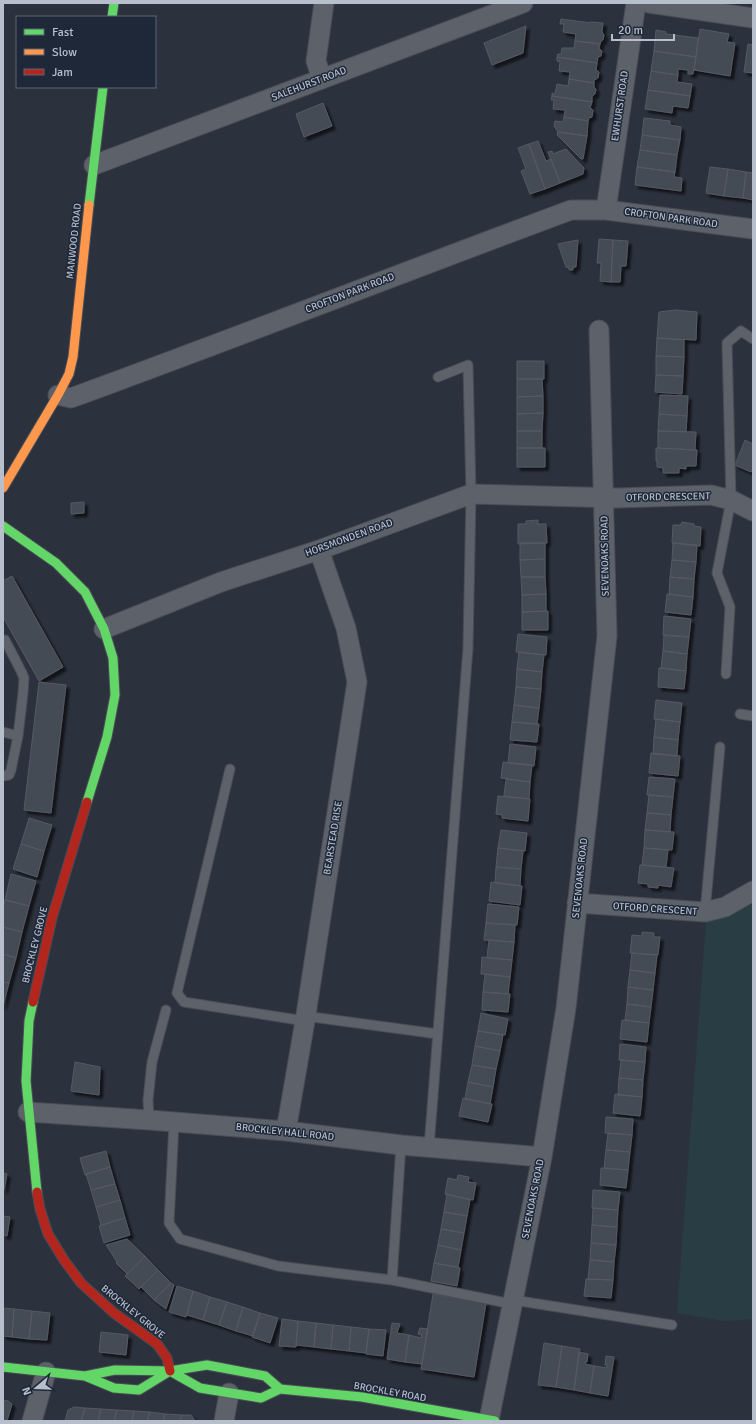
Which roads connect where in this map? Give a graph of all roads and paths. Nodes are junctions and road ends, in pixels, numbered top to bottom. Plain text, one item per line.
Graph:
1 (114, 3) edge
2 (324, 3) edge
3 (523, 3) edge
4 (636, 3) edge
5 (649, 3) edge
6 (112, 16) edge
7 (753, 18) edge
8 (322, 79) junction
9 (104, 88) edge
10 (94, 166) junction
11 (606, 210) junction
12 (753, 229) edge
13 (599, 330) dead end
14 (753, 339) edge
15 (438, 377) dead end
16 (58, 395) junction
17 (3, 488) edge
18 (471, 494) junction
19 (603, 497) junction
20 (731, 500) junction
21 (753, 511) edge
22 (3, 526) edge
23 (318, 550) junction
24 (104, 629) junction
25 (5, 640) dead end
26 (726, 674) dead end
27 (740, 714) dead end
28 (753, 716) edge
29 (3, 732) edge
30 (18, 736) junction
31 (720, 747) dead end
32 (230, 769) dead end
33 (3, 776) edge
34 (753, 891) edge
35 (577, 903) junction
36 (706, 912) junction
37 (166, 1010) dead end
38 (305, 1018) junction
39 (438, 1034) junction
40 (28, 1112) junction
41 (149, 1120) junction
42 (174, 1123) junction
43 (286, 1131) junction
44 (401, 1145) junction
45 (429, 1147) junction
46 (542, 1157) junction
47 (392, 1280) junction
48 (512, 1302) junction
49 (672, 1325) dead end
50 (3, 1367) edge
51 (170, 1371) junction
52 (46, 1372) junction
53 (85, 1376) junction
54 (280, 1389) junction
55 (229, 1393) junction
56 (458, 1418) edge
57 (32, 1421) edge
58 (224, 1421) edge
59 (492, 1421) edge

1 - 6 street
2 - 8 street
3 - 8 street, SALEHURST ROAD
4 - 11 street, EWHURST ROAD
5 - 7 street
8 - 10 street, SALEHURST ROAD
9 - 10 street, MANWOOD ROAD
10 - 16 street, MANWOOD ROAD
11 - 12 street, CROFTON PARK ROAD
11 - 16 street, CROFTON PARK ROAD
13 - 19 street, SEVENOAKS ROAD
14 - 20 lane
15 - 18 lane
16 - 17 street
18 - 19 street, HORSMONDEN ROAD
18 - 23 street, HORSMONDEN ROAD
18 - 39 lane
19 - 20 street, OTFORD CRESCENT
19 - 35 street, SEVENOAKS ROAD
20 - 21 street, OTFORD CRESCENT
20 - 26 lane
22 - 24 street, BROCKLEY GROVE
23 - 24 street, HORSMONDEN ROAD
23 - 38 street, BEARSTEAD RISE
24 - 40 street, BROCKLEY GROVE
25 - 30 lane
27 - 28 lane
29 - 30 lane
30 - 33 lane
31 - 36 lane
32 - 38 lane
34 - 36 street, OTFORD CRESCENT
35 - 36 street, OTFORD CRESCENT
35 - 46 street, SEVENOAKS ROAD
37 - 41 lane
38 - 39 lane
38 - 43 street, BEARSTEAD RISE
39 - 45 lane
40 - 41 street, BROCKLEY HALL ROAD
40 - 51 street, BROCKLEY GROVE
41 - 42 street, BROCKLEY HALL ROAD
42 - 43 street, BROCKLEY HALL ROAD
42 - 47 lane
43 - 44 street, BROCKLEY HALL ROAD
44 - 45 street, BROCKLEY HALL ROAD
44 - 47 lane
45 - 46 street, BROCKLEY HALL ROAD
46 - 48 street, SEVENOAKS ROAD
47 - 48 lane
48 - 49 lane
48 - 59 street, SEVENOAKS ROAD
50 - 52 street
51 - 53 street
51 - 53 street
51 - 54 street
51 - 55 street
52 - 53 street
52 - 57 street
54 - 55 street
54 - 56 street, BROCKLEY ROAD
55 - 58 street
56 - 59 street, BROCKLEY ROAD

